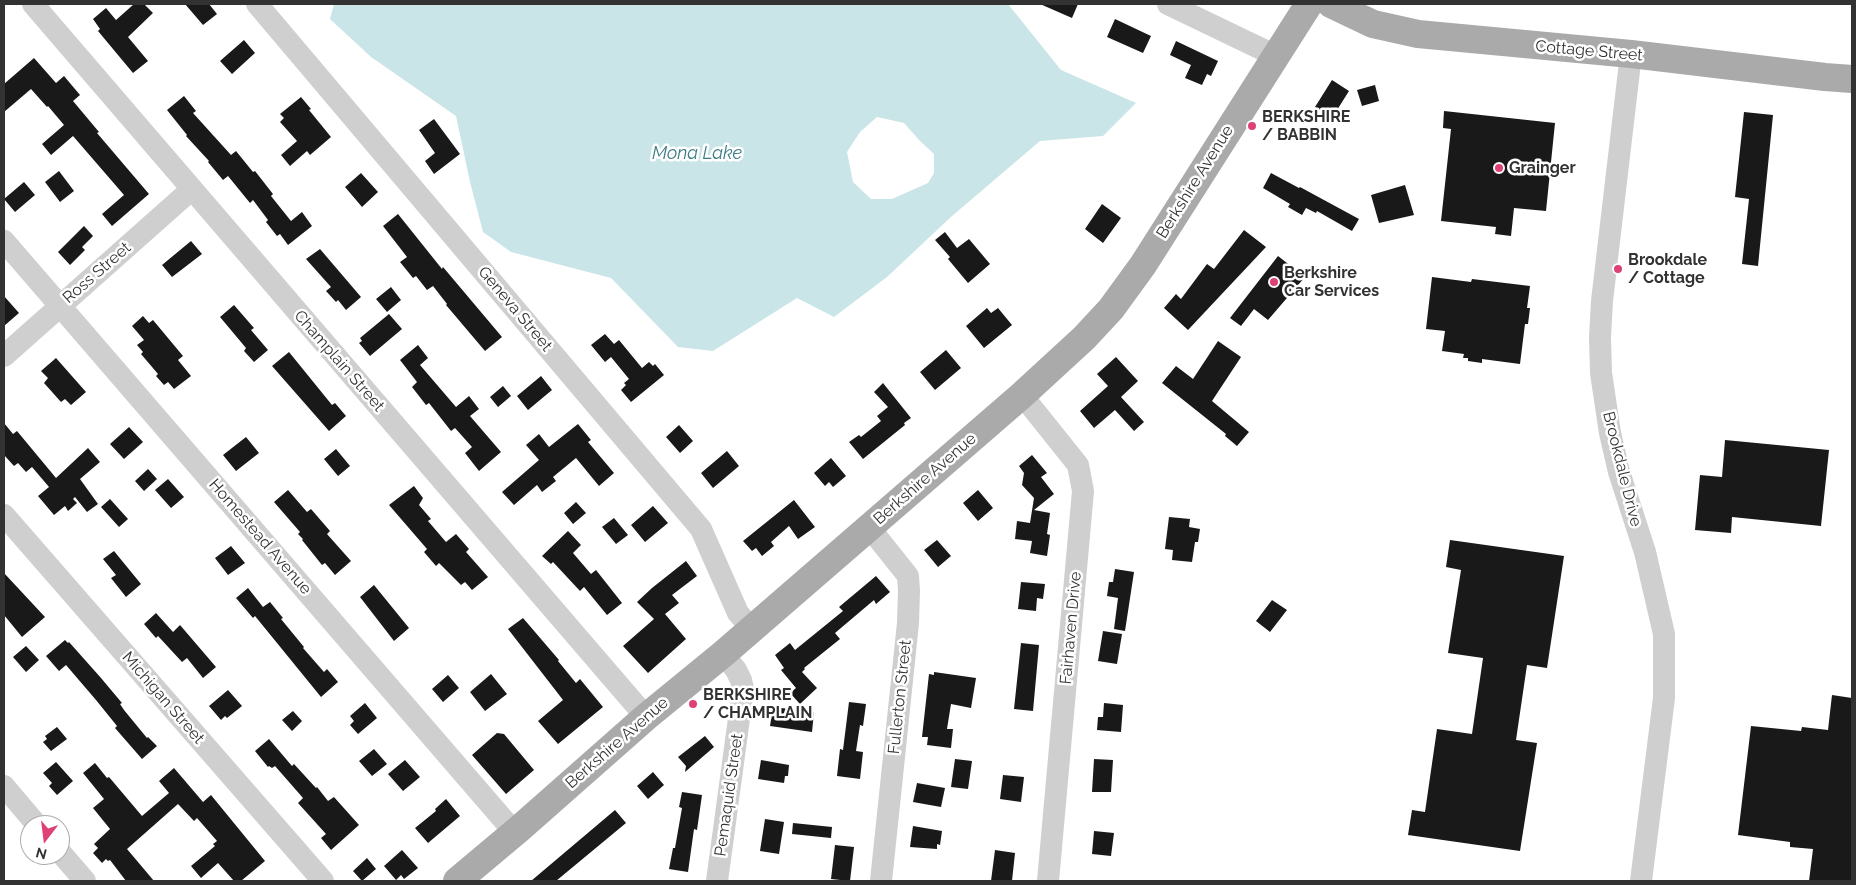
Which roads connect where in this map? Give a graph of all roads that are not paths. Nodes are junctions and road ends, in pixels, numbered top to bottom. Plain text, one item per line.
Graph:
1 (33, 4) edge
2 (257, 4) edge
3 (1168, 4) edge
4 (1309, 4) edge
5 (1331, 4) edge
6 (1631, 54) junction
7 (1276, 56) junction
8 (1852, 79) edge
9 (192, 189) junction
10 (4, 241) edge
11 (59, 306) junction
12 (4, 356) edge
13 (1022, 396) junction
14 (4, 515) edge
15 (868, 528) junction
16 (752, 629) junction
17 (723, 654) junction
18 (646, 717) junction
19 (4, 786) edge
20 (29, 815) edge
21 (515, 833) junction
22 (70, 864) edge
23 (85, 881) edge
24 (323, 881) edge
25 (457, 881) edge
26 (717, 881) edge
27 (881, 881) edge
28 (1048, 881) edge
29 (1641, 881) edge

1 - 9 street, Champlain Street
2 - 16 street, Geneva Street
3 - 7 street
4 - 7 main road, Berkshire Avenue
5 - 6 main road, Cottage Street
6 - 8 main road, Cottage Street
6 - 29 street, Brookdale Drive
7 - 13 main road, Berkshire Avenue
9 - 11 street, Ross Street
9 - 18 street, Champlain Street
10 - 11 street, Homestead Avenue
11 - 12 street, Ross Street
11 - 21 street, Homestead Avenue
13 - 15 main road, Berkshire Avenue
13 - 28 street, Fairhaven Drive
14 - 24 street, Michigan Street
15 - 16 main road, Berkshire Avenue
15 - 27 street, Fullerton Street
16 - 17 main road, Berkshire Avenue
17 - 18 main road, Berkshire Avenue
17 - 26 street, Pemaquid Street
18 - 21 main road, Berkshire Avenue
19 - 20 street
21 - 25 main road, Berkshire Avenue
22 - 23 street

